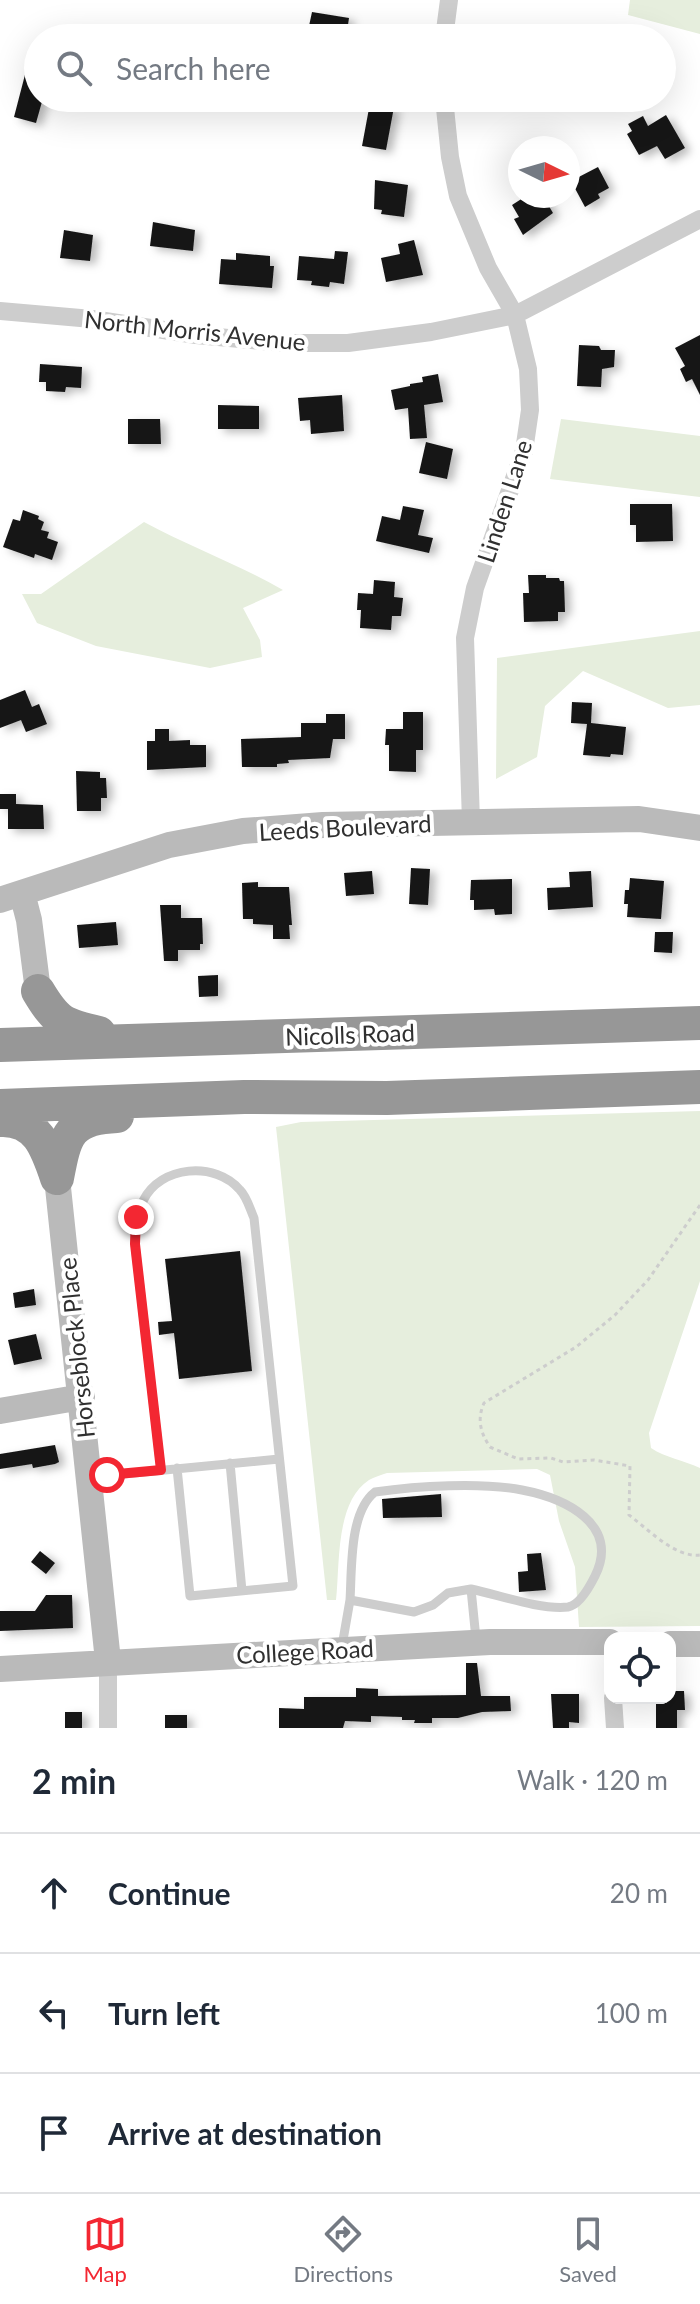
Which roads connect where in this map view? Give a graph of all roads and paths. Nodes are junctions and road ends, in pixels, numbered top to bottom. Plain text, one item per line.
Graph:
1 (449, 0) edge
2 (446, 24) edge
3 (445, 112) edge
4 (700, 219) edge
5 (0, 311) edge
6 (515, 315) junction
7 (471, 822) junction
8 (700, 828) edge
9 (11, 897) edge
10 (38, 991) junction
11 (700, 1023) edge
12 (0, 1031) edge
13 (121, 1042) junction
14 (0, 1045) edge
15 (700, 1087) edge
16 (387, 1098) junction
17 (0, 1106) edge
18 (0, 1120) edge
19 (57, 1178) junction
20 (700, 1205) edge
21 (82, 1397) junction
22 (0, 1411) edge
23 (279, 1459) junction
24 (230, 1463) junction
25 (177, 1468) junction
26 (161, 1470) junction
27 (90, 1477) junction
28 (700, 1555) edge
29 (471, 1589) junction
30 (242, 1591) junction
31 (350, 1600) junction
32 (477, 1642) junction
33 (604, 1643) edge
34 (676, 1644) edge
35 (700, 1644) edge
36 (342, 1649) junction
37 (108, 1661) junction
38 (0, 1669) edge
39 (613, 1704) edge
40 (108, 1728) edge
41 (615, 1728) edge

1 - 2 street
3 - 6 street, Linden Lane
4 - 6 street, North Morris Avenue
5 - 6 street, North Morris Avenue
6 - 7 street, Linden Lane
7 - 8 street, Leeds Boulevard
7 - 9 street, Leeds Boulevard
9 - 10 street
10 - 12 highway
10 - 13 highway
11 - 13 highway, Nicolls Road
13 - 14 highway, Nicolls Road
15 - 16 highway
16 - 17 highway
16 - 19 highway
18 - 19 highway
19 - 21 street, Horseblock Place
20 - 28 path
21 - 22 street
21 - 27 street, Horseblock Place
23 - 24 lane
23 - 26 lane
23 - 30 lane
24 - 25 lane
24 - 30 lane
25 - 26 lane
25 - 30 lane
26 - 27 lane
27 - 37 street, Horseblock Place
29 - 31 lane
29 - 31 lane
29 - 32 lane
31 - 36 lane
32 - 33 street, College Road
32 - 36 street, College Road
34 - 35 street
36 - 37 street, College Road
37 - 38 street, College Road
37 - 40 street
39 - 41 street

